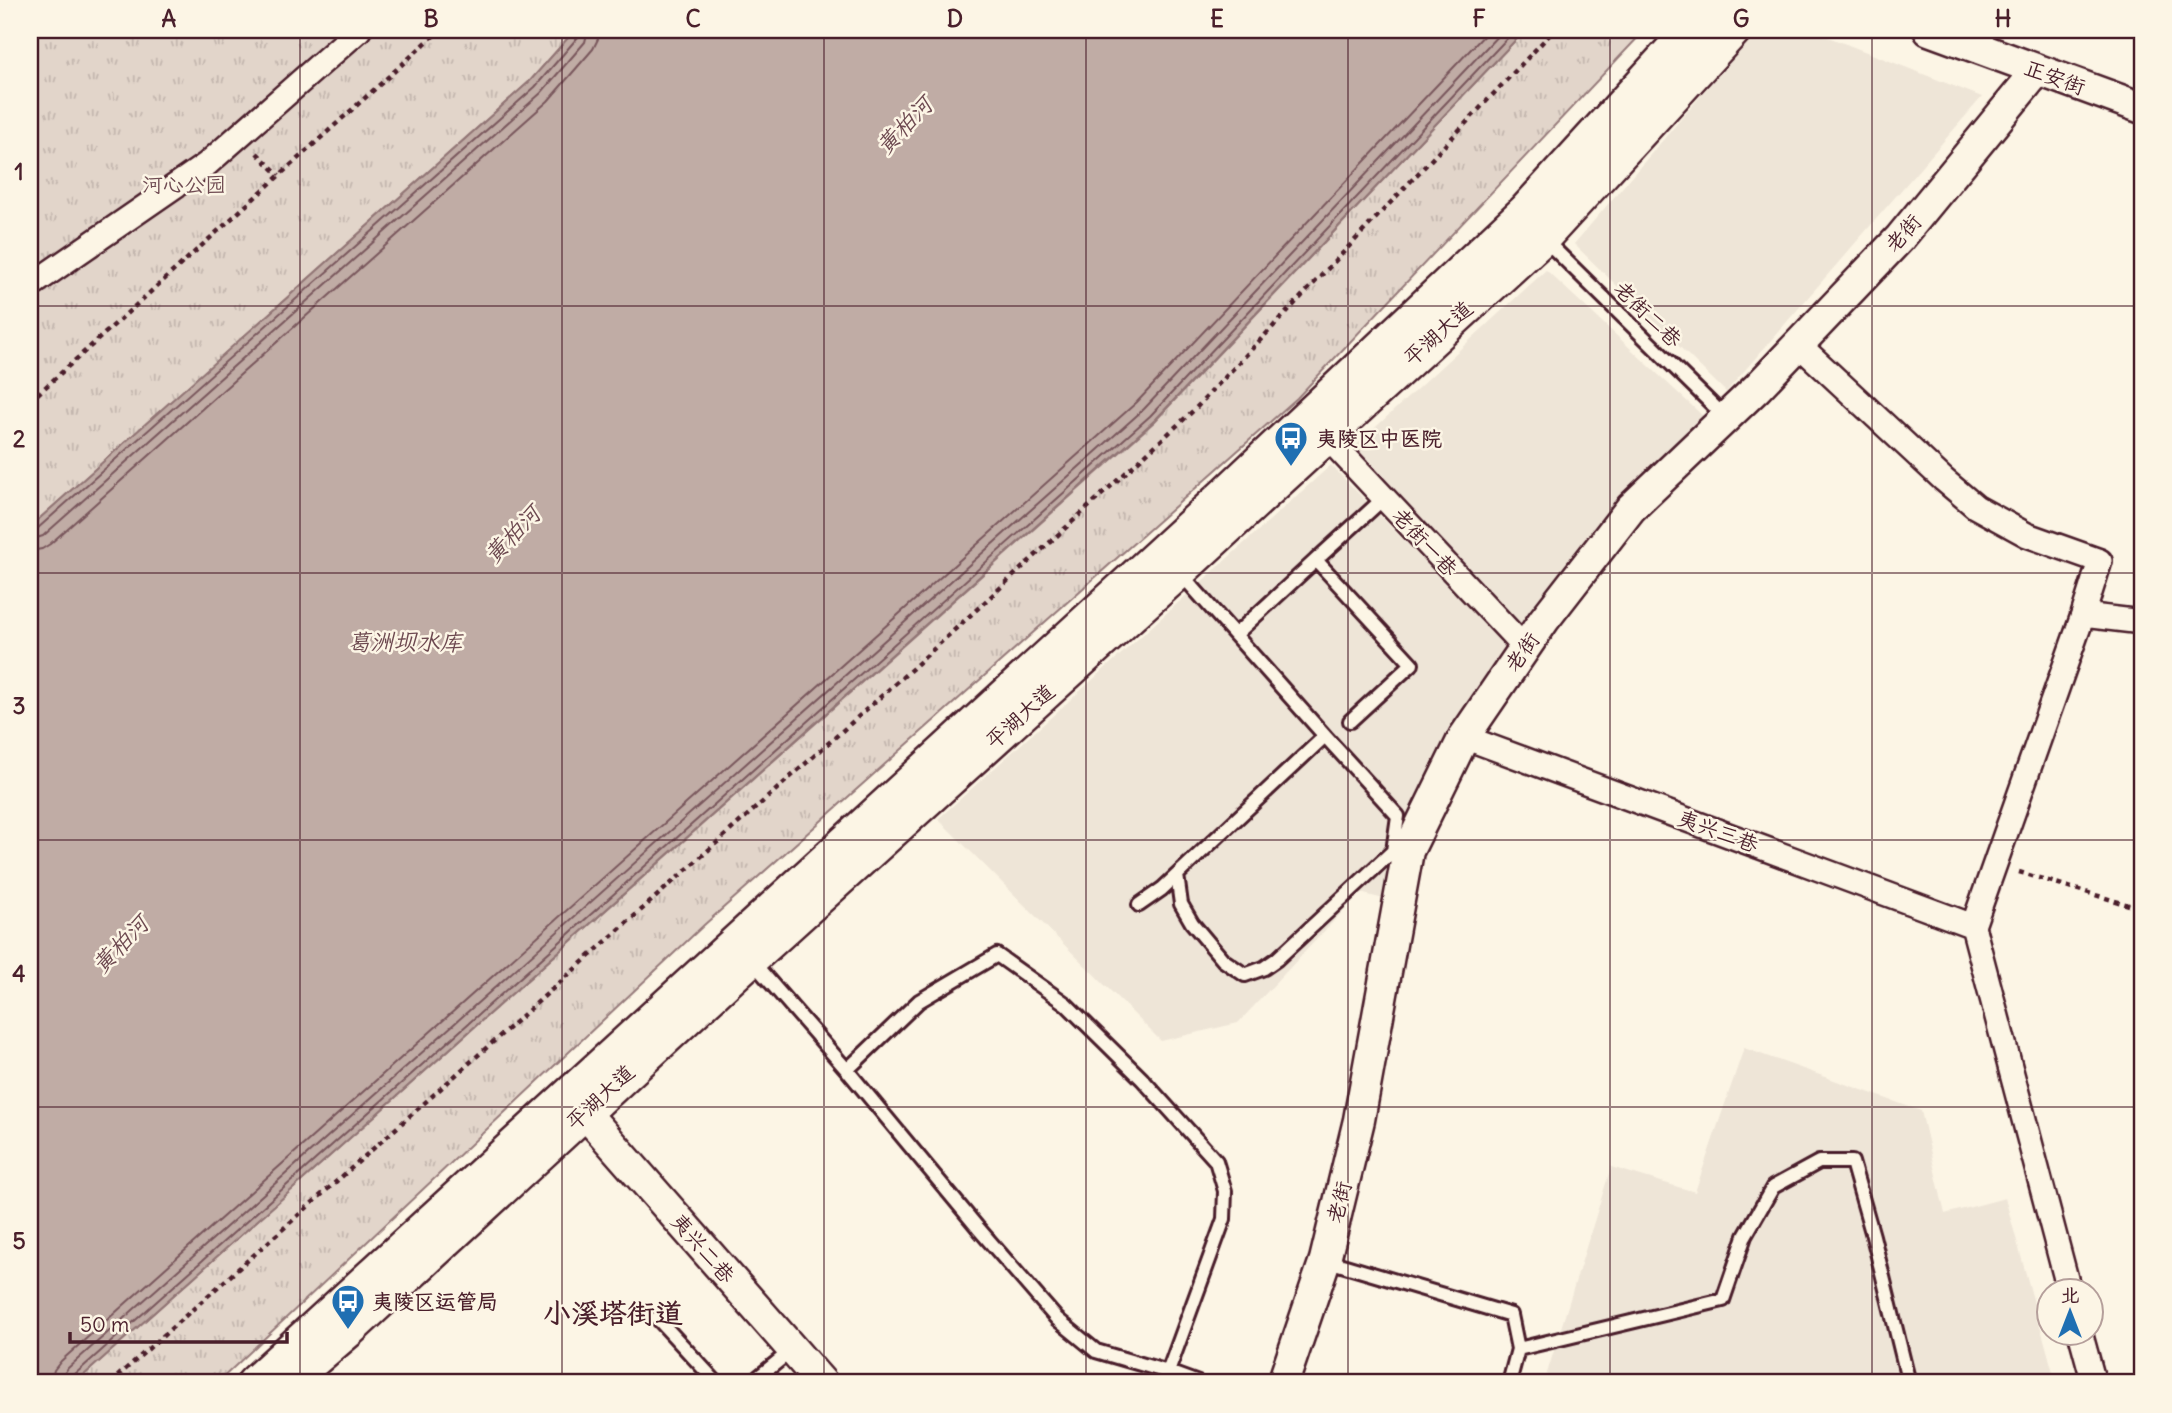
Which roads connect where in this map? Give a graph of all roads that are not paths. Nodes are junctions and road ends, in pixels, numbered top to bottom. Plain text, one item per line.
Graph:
1 (359, 30) edge
2 (1690, 30) edge
3 (1734, 30) edge
4 (1929, 30) edge
5 (2037, 71) junction
6 (2142, 108) edge
7 (1543, 238) junction
8 (30, 286) edge
9 (1798, 344) junction
10 (1726, 418) junction
11 (1326, 436) junction
12 (1384, 498) junction
13 (1316, 560) junction
14 (1179, 572) junction
15 (2083, 615) junction
16 (2142, 622) edge
17 (1235, 635) junction
18 (1525, 648) junction
19 (1350, 721) dead end
20 (1325, 736) junction
21 (1464, 737) junction
22 (1177, 875) junction
23 (1139, 905) dead end
24 (1973, 926) junction
25 (750, 960) junction
26 (847, 1070) junction
27 (584, 1112) junction
28 (1325, 1259) junction
29 (2065, 1276) edge
30 (657, 1318) dead end
31 (2084, 1346) edge
32 (1518, 1349) junction
33 (792, 1350) junction
34 (1168, 1372) junction
35 (254, 1383) edge
36 (287, 1383) edge
37 (717, 1383) edge
38 (751, 1383) edge
39 (822, 1383) edge
40 (1198, 1383) edge
41 (1283, 1383) edge
42 (1509, 1383) edge
43 (1909, 1383) edge
44 (2094, 1383) edge

1 - 8 street
2 - 35 main road, 平湖大道
3 - 7 main road, 平湖大道
4 - 5 street, 正安街
5 - 6 street, 正安街
5 - 9 street, 老街
7 - 10 lane, 老街二巷
7 - 11 main road, 平湖大道
9 - 10 street, 老街
9 - 15 street
10 - 18 street, 老街
11 - 12 street, 老街一巷
11 - 14 main road, 平湖大道
12 - 13 lane
12 - 18 street, 老街一巷
13 - 17 lane
13 - 19 lane
14 - 17 lane
14 - 25 main road, 平湖大道
15 - 16 street
15 - 24 street
17 - 20 lane
18 - 21 street, 老街
20 - 22 lane
20 - 22 lane
21 - 24 street, 夷兴三巷
21 - 28 street, 老街
22 - 23 lane
24 - 29 street
25 - 26 lane
25 - 27 main road, 平湖大道
26 - 34 lane
26 - 34 lane
27 - 33 street, 夷兴二巷
27 - 36 main road, 平湖大道
28 - 32 lane
28 - 41 street, 老街
30 - 37 lane
31 - 44 street
32 - 42 lane
32 - 43 lane
33 - 38 lane
33 - 39 street, 夷兴二巷
34 - 40 lane

